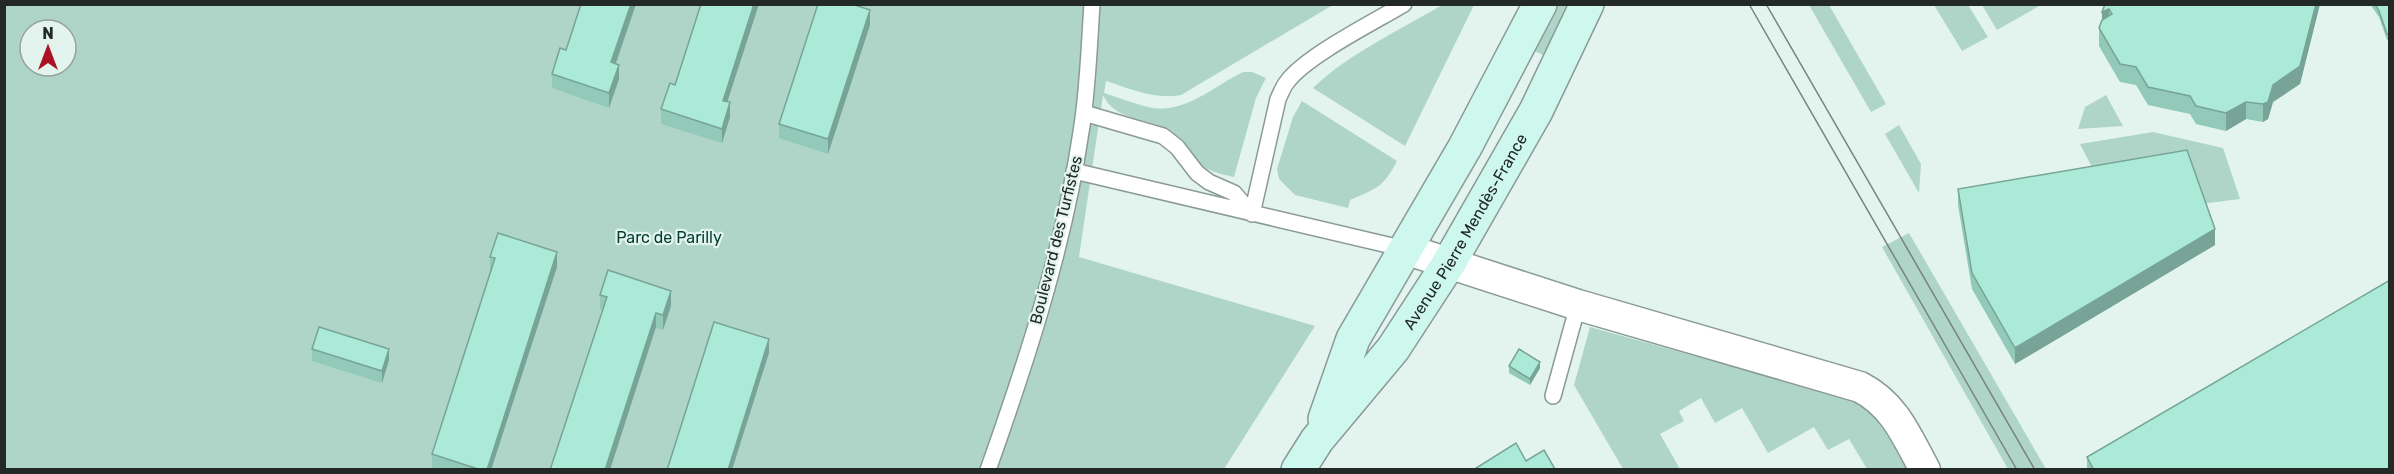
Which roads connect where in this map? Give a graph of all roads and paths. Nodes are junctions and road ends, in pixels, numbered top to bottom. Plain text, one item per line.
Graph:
1 (1092, 4) edge
2 (1404, 4) edge
3 (1540, 4) edge
4 (1587, 4) edge
5 (1084, 113) junction
6 (1074, 171) junction
7 (1252, 214) junction
8 (1405, 249) junction
9 (1449, 263) junction
10 (1578, 305) junction
11 (1553, 396) dead end
12 (1317, 440) junction
13 (988, 470) edge
14 (1298, 470) edge
15 (1925, 470) edge

1 - 5 lane, Boulevard des Turfistes
2 - 7 lane
3 - 8 main road, Avenue Pierre Mendès-France
4 - 9 main road, Avenue Pierre Mendès-France
5 - 6 lane, Boulevard des Turfistes
5 - 7 lane
6 - 7 lane
6 - 13 lane, Boulevard des Turfistes
7 - 8 lane
8 - 9 street
8 - 12 main road, Avenue Pierre Mendès-France
9 - 10 street
9 - 12 main road, Avenue Pierre Mendès-France
10 - 11 lane
10 - 15 street
12 - 14 main road, Avenue Pierre Mendès-France

